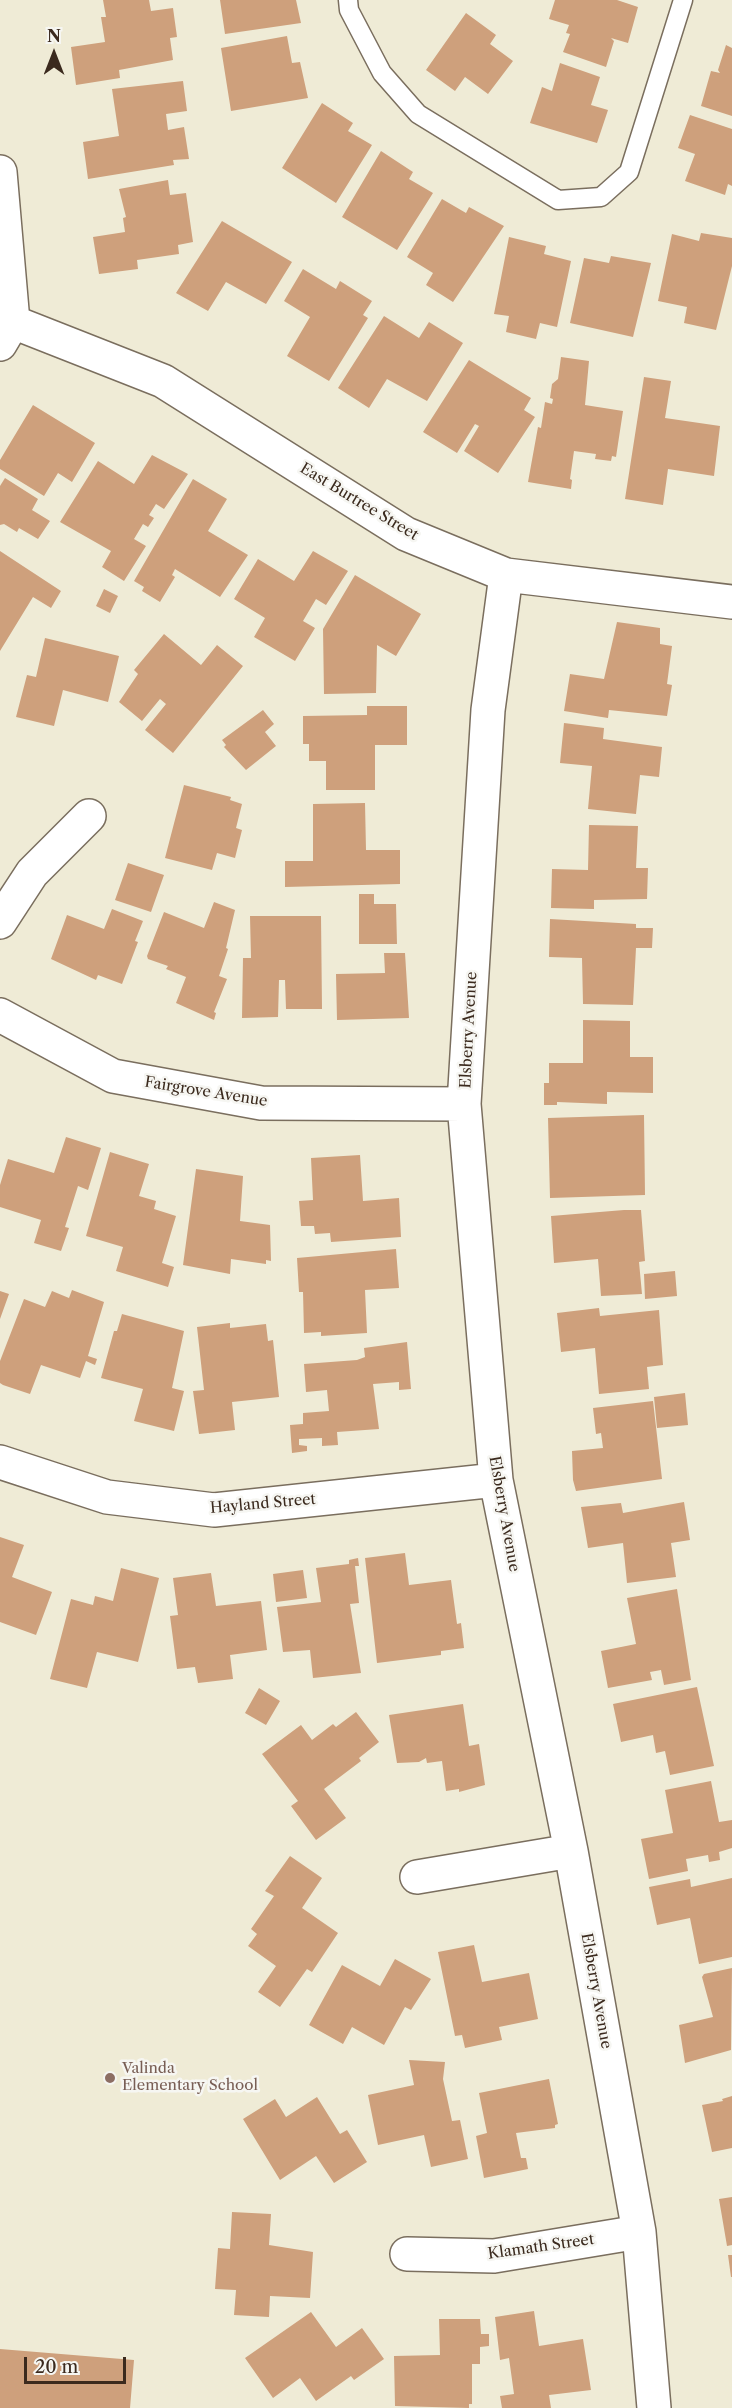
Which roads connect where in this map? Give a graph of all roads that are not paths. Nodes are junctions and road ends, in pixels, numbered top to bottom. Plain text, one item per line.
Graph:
1 (348, 0) edge
2 (683, 0) edge
3 (0, 172) edge
4 (7, 333) edge
5 (506, 574) junction
6 (732, 602) edge
7 (89, 816) dead end
8 (0, 922) edge
9 (0, 1015) edge
10 (464, 1104) junction
11 (0, 1462) edge
12 (496, 1480) junction
13 (570, 1851) junction
14 (417, 1877) dead end
15 (639, 2232) junction
16 (407, 2254) dead end
17 (654, 2408) edge

1 - 2 lane
3 - 4 street
4 - 5 street, East Burtree Street
5 - 6 street, East Burtree Street
5 - 10 street, Elsberry Avenue
7 - 8 street
9 - 10 street, Fairgrove Avenue
10 - 12 street, Elsberry Avenue
11 - 12 street, Hayland Street
12 - 13 street, Elsberry Avenue
13 - 14 street
13 - 15 street, Elsberry Avenue
15 - 16 street, Klamath Street
15 - 17 street, Elsberry Avenue

